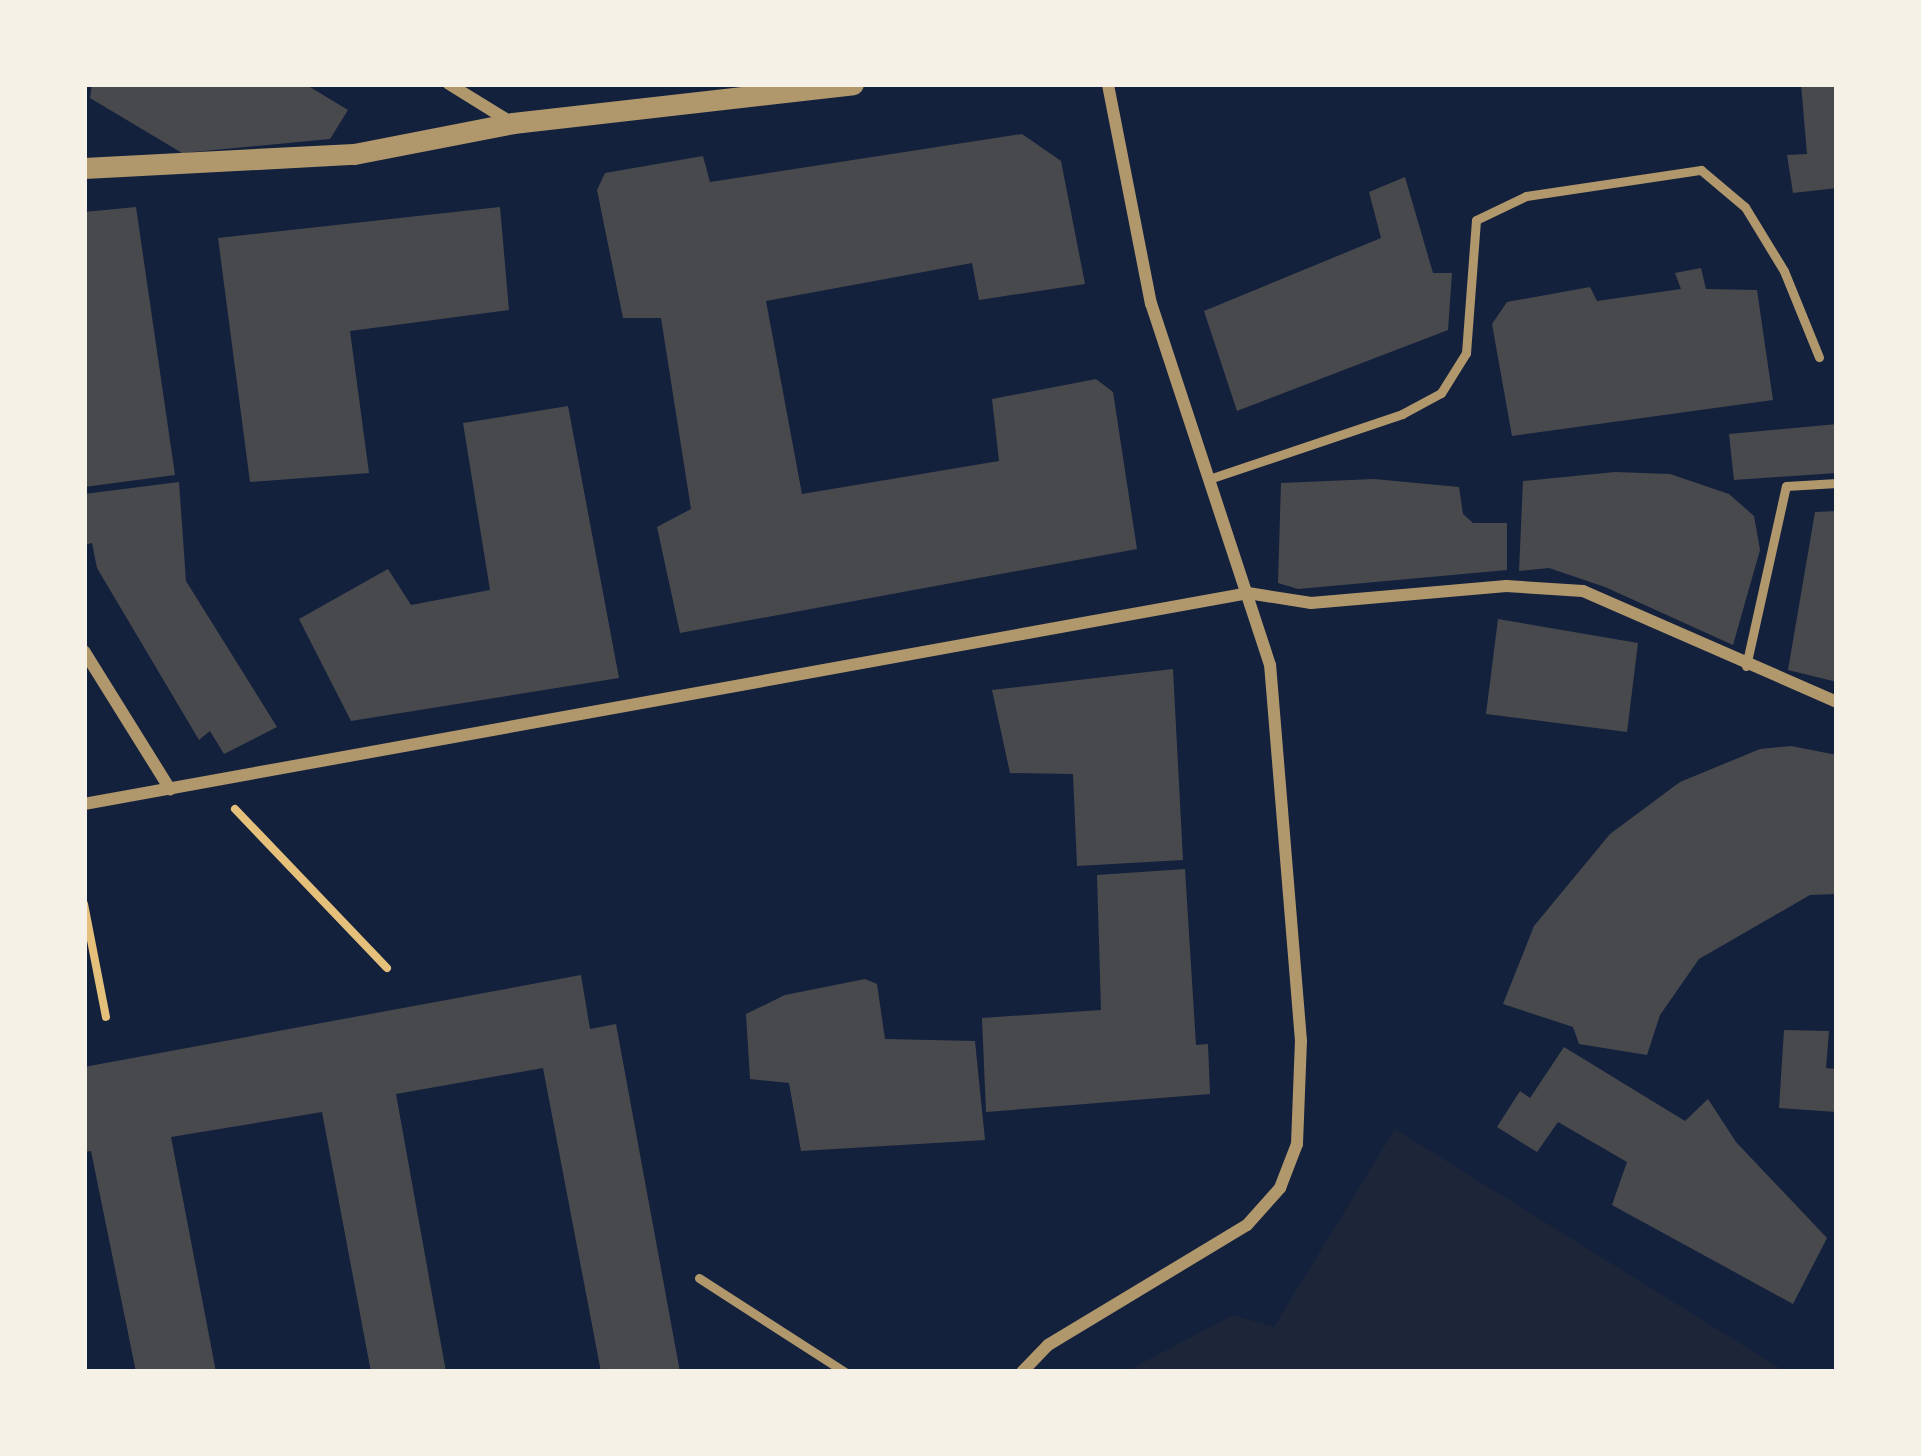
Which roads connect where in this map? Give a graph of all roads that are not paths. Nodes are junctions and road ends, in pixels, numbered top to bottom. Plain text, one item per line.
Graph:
1 (449, 84) edge
2 (853, 84) edge
3 (1108, 84) edge
4 (512, 123) junction
5 (84, 168) edge
6 (1819, 357) dead end
7 (1209, 479) junction
8 (1837, 483) edge
9 (1248, 593) junction
10 (84, 651) edge
11 (1745, 668) junction
12 (1837, 702) edge
13 (170, 789) junction
14 (84, 804) edge
15 (699, 1278) dead end
16 (845, 1372) edge
17 (1022, 1372) edge

1 - 4 street
2 - 4 street
3 - 7 street
4 - 5 street
6 - 7 lane
7 - 9 street
8 - 11 lane
9 - 11 street
9 - 13 street
9 - 17 street
10 - 13 street
11 - 12 street
13 - 14 street
15 - 16 lane

